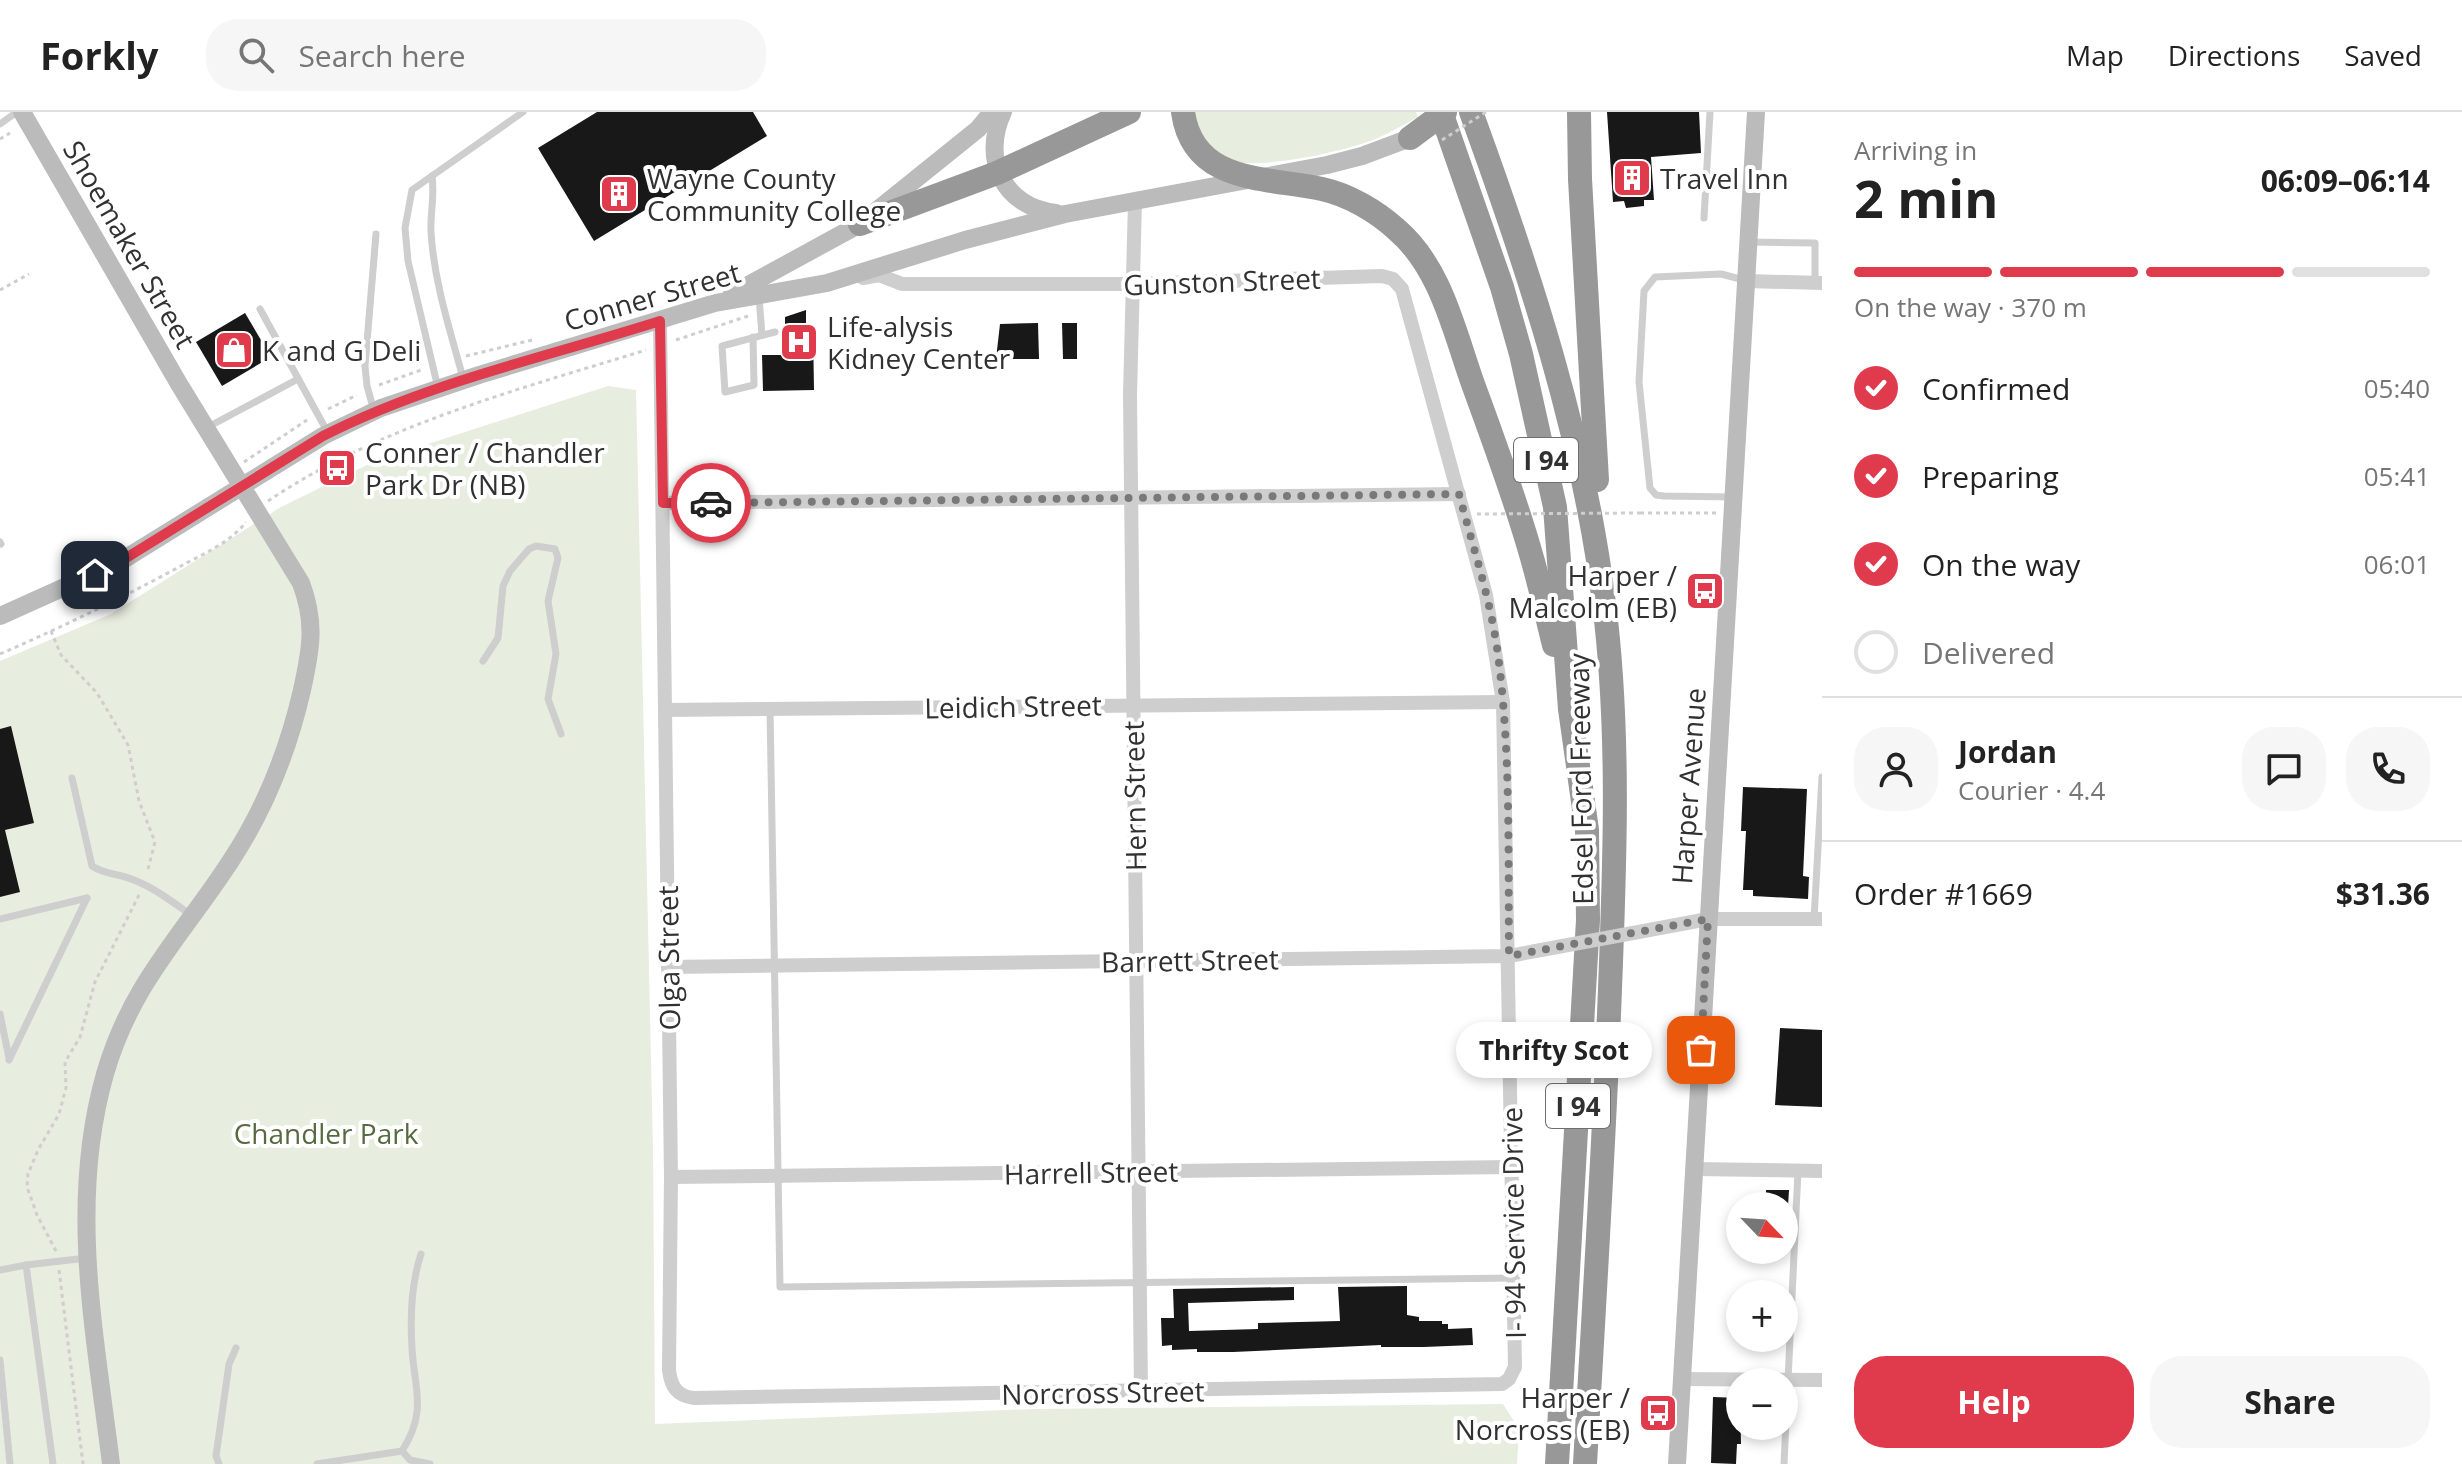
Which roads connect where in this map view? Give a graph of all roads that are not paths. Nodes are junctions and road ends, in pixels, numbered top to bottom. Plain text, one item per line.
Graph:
1 (19, 112) edge
2 (523, 112) edge
3 (992, 112) edge
4 (1003, 112) edge
5 (1129, 112) edge
6 (1183, 112) edge
7 (1443, 112) edge
8 (1471, 112) edge
9 (1579, 112) edge
10 (1710, 112) edge
11 (1756, 112) edge
12 (0, 124) edge
13 (1410, 138) joint
14 (997, 173) junction
15 (432, 176) junction
16 (1255, 179) junction
17 (1135, 201) junction
18 (1065, 214) junction
19 (1704, 218) dead end
20 (860, 224) junction
21 (376, 234) dead end
22 (1750, 242) junction
23 (1747, 281) junction
24 (827, 283) junction
25 (1818, 283) edge
26 (1132, 284) junction
27 (715, 303) junction
28 (760, 304) junction
29 (260, 309) dead end
30 (660, 321) junction
31 (775, 332) dead end
32 (762, 335) junction
33 (753, 337) junction
34 (298, 379) junction
35 (463, 381) junction
36 (438, 389) junction
37 (374, 411) junction
38 (206, 428) junction
39 (328, 433) junction
40 (237, 478) junction
41 (1459, 494) junction
42 (1131, 498) junction
43 (663, 503) junction
44 (1734, 505) junction
45 (1604, 602) junction
46 (0, 616) edge
47 (483, 661) dead end
48 (1503, 702) junction
49 (1133, 705) junction
50 (770, 709) junction
51 (1570, 709) junction
52 (665, 710) junction
53 (561, 734) dead end
54 (1822, 777) edge
55 (72, 778) dead end
56 (191, 915) junction
57 (0, 919) edge
58 (1708, 919) junction
59 (1818, 919) edge
60 (1509, 956) junction
61 (1136, 961) junction
62 (776, 965) junction
63 (668, 967) junction
64 (0, 1014) edge
65 (1512, 1167) junction
66 (1694, 1169) junction
67 (1798, 1170) junction
68 (1139, 1171) junction
69 (1822, 1171) edge
70 (777, 1176) junction
71 (671, 1177) junction
72 (421, 1254) dead end
73 (87, 1258) junction
74 (26, 1265) junction
75 (0, 1270) edge
76 (1514, 1278) junction
77 (1140, 1280) junction
78 (236, 1348) dead end
79 (0, 1360) edge
80 (1789, 1368) edge
81 (1509, 1379) joint
82 (1682, 1379) junction
83 (1726, 1379) edge
84 (1798, 1380) edge
85 (1822, 1380) edge
86 (1141, 1392) junction
87 (694, 1398) joint
88 (3, 1425) edge
89 (1785, 1440) edge
90 (402, 1451) junction
91 (10, 1464) edge
92 (53, 1464) edge
93 (111, 1464) edge
94 (219, 1464) edge
95 (317, 1464) edge
96 (430, 1464) edge
97 (1557, 1464) edge
98 (1585, 1464) edge
99 (1677, 1464) edge
100 (1784, 1464) edge

1 - 12 lane
1 - 38 main road, Shoemaker Street
2 - 15 lane
3 - 20 main road
4 - 14 main road
5 - 14 highway
6 - 16 highway
7 - 13 highway, bridge
7 - 51 highway, Edsel Ford Freeway / I 94
8 - 45 highway, Edsel Ford Freeway / I 94
9 - 45 highway
10 - 19 lane
11 - 22 main road, Harper Avenue
13 - 16 main road, Conner Street
14 - 18 main road
14 - 20 highway
15 - 35 lane
15 - 36 lane
16 - 17 main road, Conner Street
16 - 51 highway
17 - 18 main road, Conner Street
17 - 26 street, Hern Street
18 - 24 main road, Conner Street
20 - 27 main road
21 - 37 lane
22 - 23 main road, Harper Avenue
22 - 25 lane
23 - 25 street
23 - 44 main road, Harper Avenue
23 - 44 lane
24 - 26 street, Gunston Street
24 - 28 main road, Conner Street
26 - 41 street, Gunston Street
26 - 42 street, Hern Street
27 - 28 main road, Conner Street
27 - 30 main road, Conner Street
28 - 32 lane
29 - 34 lane
30 - 35 main road, Conner Street
30 - 43 street, Olga Street
31 - 32 lane
32 - 33 lane
33 - 33 lane
34 - 38 lane
34 - 39 lane
35 - 36 main road, Conner Street
36 - 37 main road, Conner Street
37 - 39 main road, Conner Street
38 - 40 main road, Shoemaker Street
39 - 40 main road, Conner Street
40 - 46 main road, Conner Street
40 - 56 main road, Shoemaker Street
41 - 42 street
41 - 48 street, I- 94 Service Drive
42 - 43 street
42 - 49 street, Hern Street
43 - 52 street, Olga Street
44 - 58 main road, Harper Avenue
45 - 98 highway, Edsel Ford Freeway / I 94
47 - 53 lane
48 - 49 street, Leidich Street
48 - 60 street, I- 94 Service Drive
49 - 50 street, Leidich Street
49 - 61 street, Hern Street
50 - 52 street, Leidich Street
50 - 62 lane
51 - 97 highway, Edsel Ford Freeway / I 94
52 - 63 street, Olga Street
54 - 59 lane
55 - 56 lane
56 - 73 main road, Shoemaker Street
57 - 64 lane
58 - 59 street, Barrett Street
58 - 60 street, Barrett Street, bridge
58 - 66 main road, Harper Avenue
60 - 61 street, Barrett Street
60 - 65 street, I- 94 Service Drive
61 - 62 street, Barrett Street
61 - 68 street, Hern Street
62 - 63 street, Barrett Street
62 - 70 lane
63 - 71 street, Olga Street
65 - 68 street, Harrell Street
65 - 76 street, I- 94 Service Drive
66 - 67 street
66 - 82 main road, Harper Avenue
67 - 69 street
67 - 80 lane
68 - 70 street, Harrell Street
68 - 77 street, Hern Street
70 - 71 street, Harrell Street
70 - 77 lane
71 - 87 street, Olga Street
72 - 90 lane
73 - 74 lane
73 - 93 main road, Shoemaker Street
74 - 75 lane
74 - 92 lane
76 - 77 lane
76 - 81 street, I- 94 Service Drive
77 - 86 street, Hern Street
78 - 94 lane
79 - 88 lane
81 - 86 street, Norcross Street
82 - 83 street
82 - 99 main road, Harper Avenue
84 - 85 street
86 - 87 street, Norcross Street
88 - 91 lane
89 - 100 lane
90 - 95 lane
90 - 96 lane

